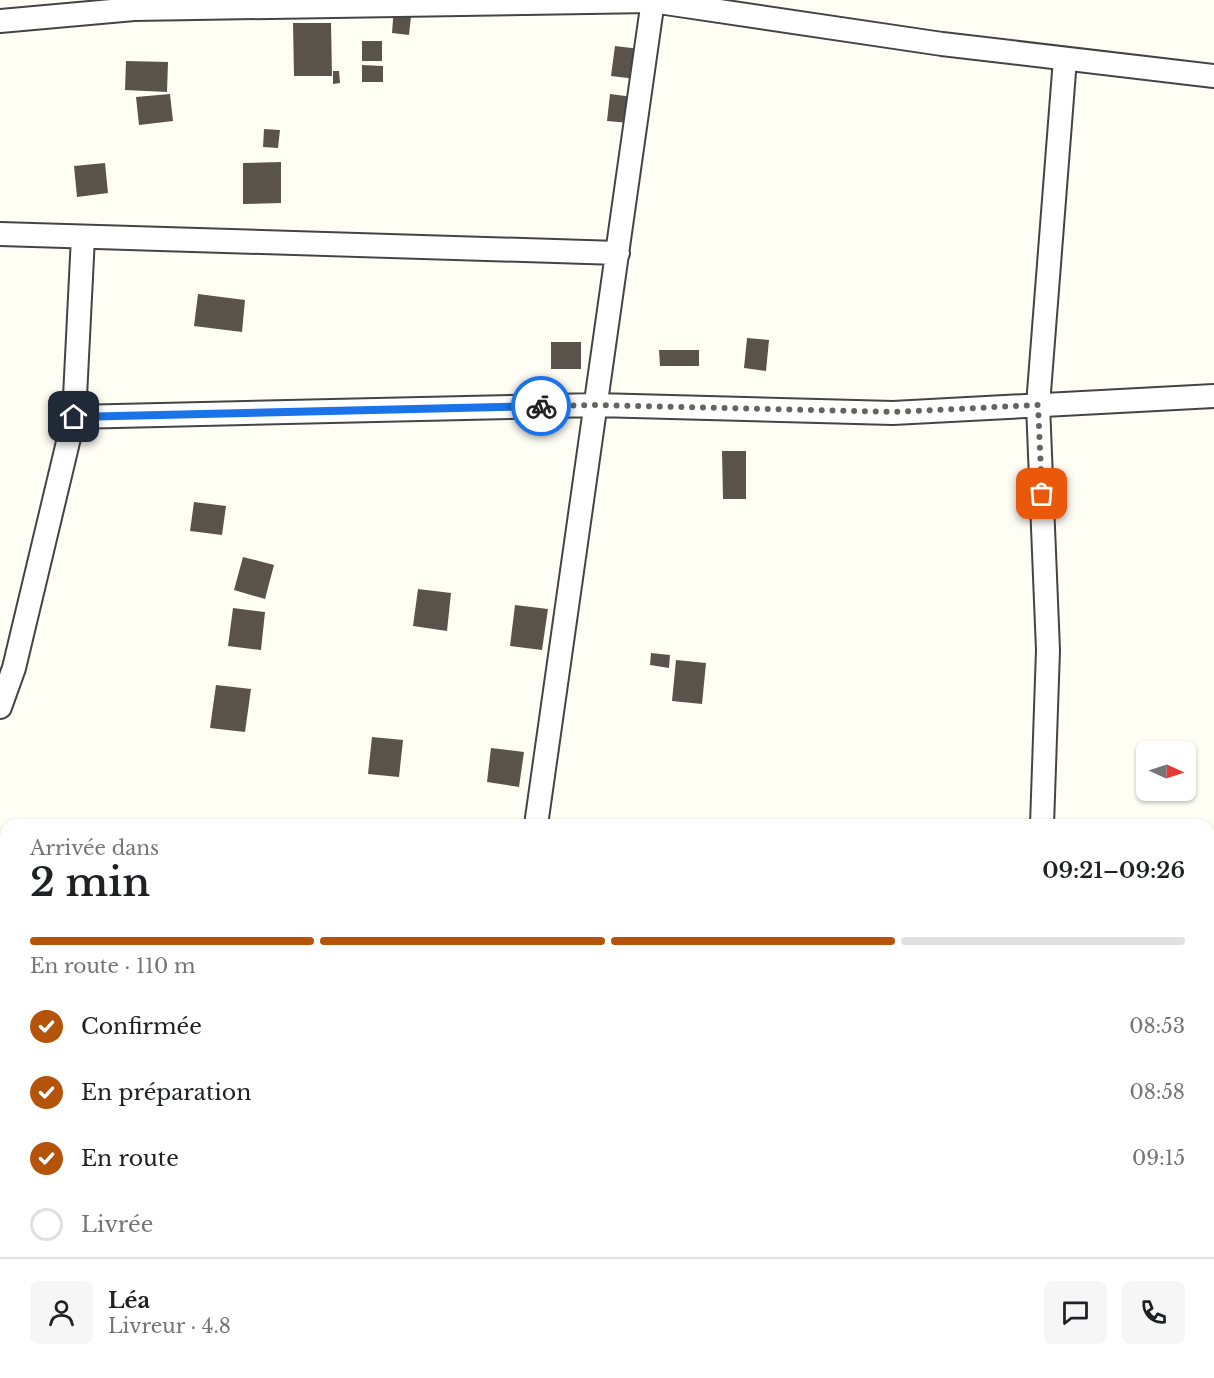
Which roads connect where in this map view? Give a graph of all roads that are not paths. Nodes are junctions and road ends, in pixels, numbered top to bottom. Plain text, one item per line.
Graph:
1 (652, 1) edge
2 (0, 21) edge
3 (1065, 58) junction
4 (1214, 76) edge
5 (0, 234) edge
6 (83, 237) junction
7 (618, 253) junction
8 (1214, 396) edge
9 (597, 405) junction
10 (1038, 405) junction
11 (74, 417) junction
12 (0, 707) edge
13 (537, 819) edge
14 (1042, 819) edge

1 - 2 street
1 - 3 street
1 - 7 street
3 - 4 street
3 - 10 street
5 - 6 street
6 - 7 street
6 - 11 street
7 - 9 street
8 - 10 street
9 - 10 street
9 - 11 street
9 - 13 street
10 - 14 street
11 - 12 street

